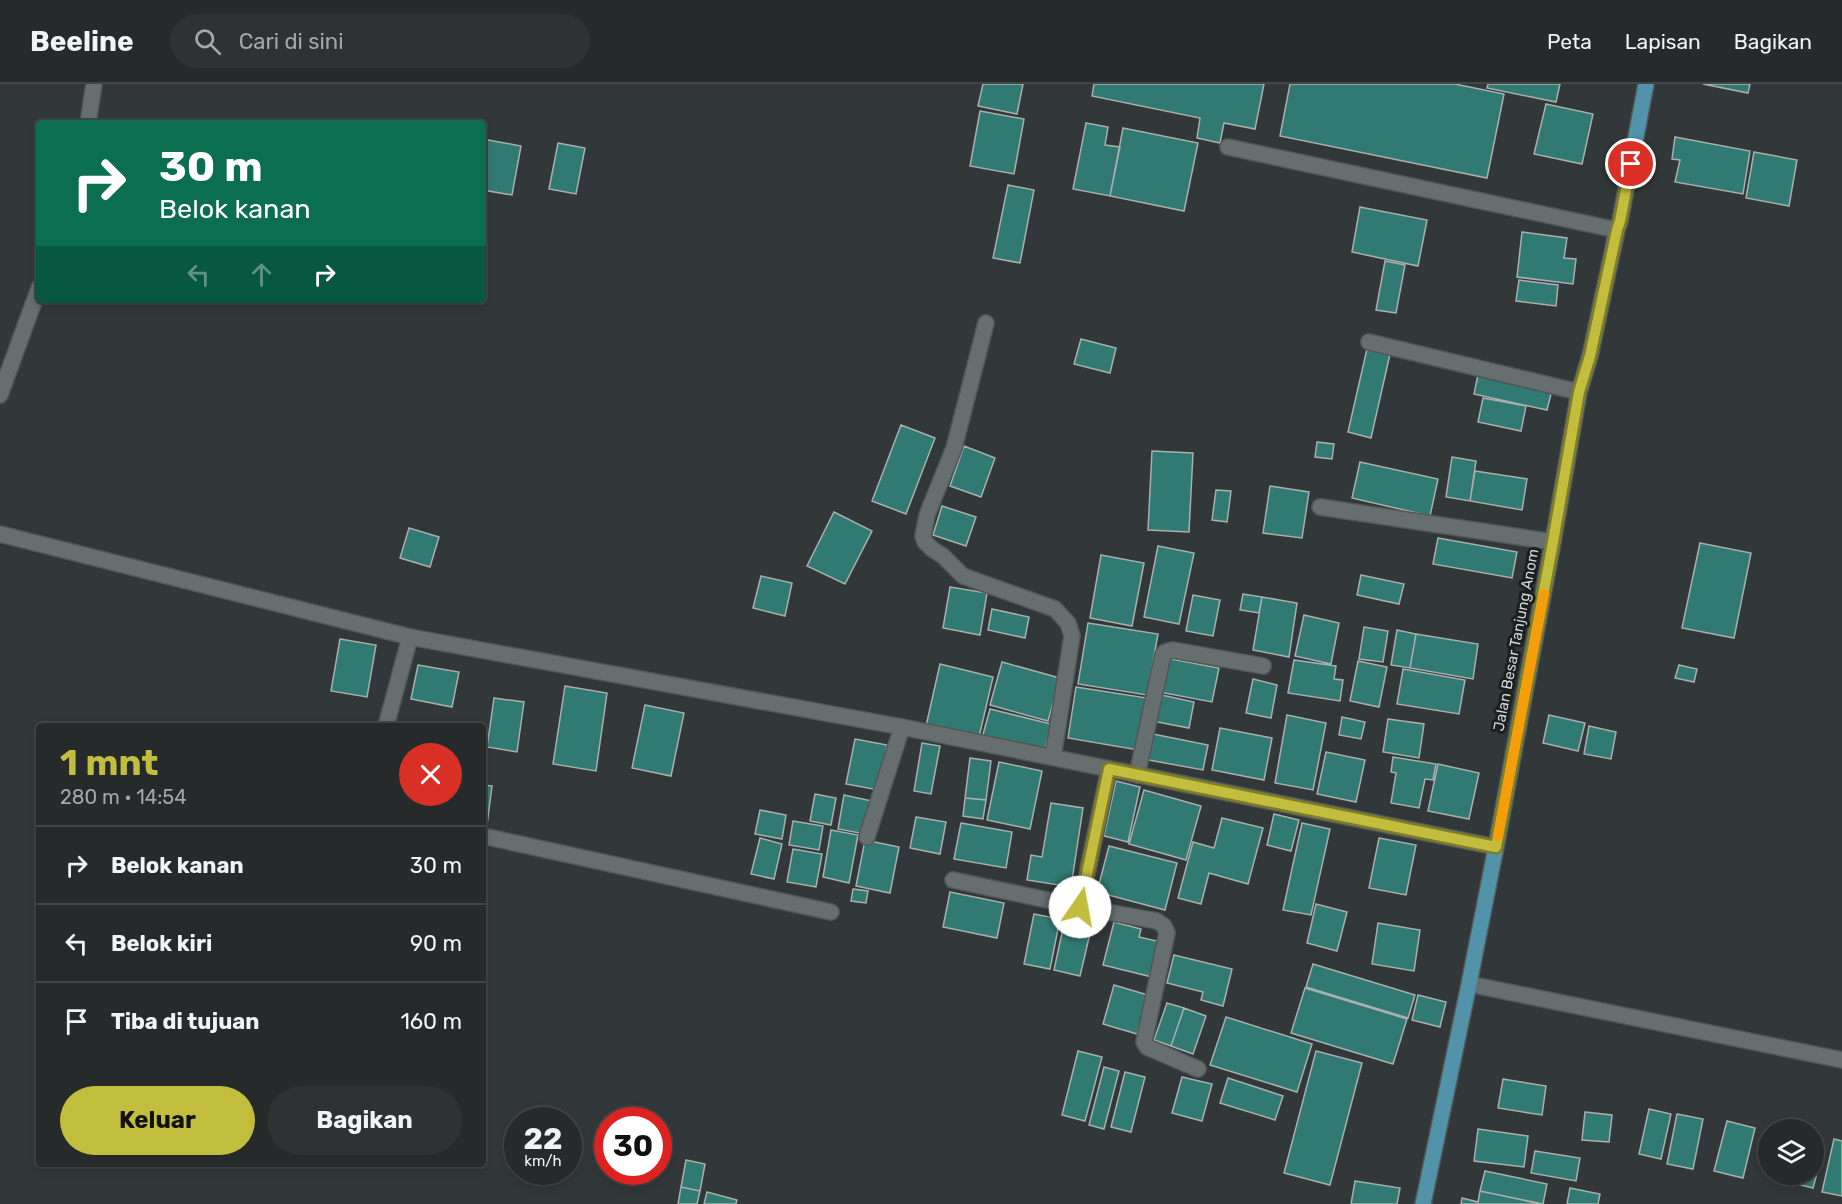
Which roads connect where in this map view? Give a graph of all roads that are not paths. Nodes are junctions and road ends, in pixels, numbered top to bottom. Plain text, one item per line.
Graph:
1 (94, 84) edge
2 (1646, 84) edge
3 (88, 120) edge
4 (1228, 147) dead end
5 (1617, 230) junction
6 (36, 296) edge
7 (986, 323) dead end
8 (1369, 342) dead end
9 (1579, 392) junction
10 (0, 395) edge
11 (1320, 507) dead end
12 (0, 534) edge
13 (1553, 542) junction
14 (410, 637) junction
15 (1263, 666) dead end
16 (387, 723) edge
17 (902, 727) junction
18 (1053, 757) junction
19 (1109, 769) junction
20 (1137, 775) junction
21 (486, 837) edge
22 (867, 837) dead end
23 (1496, 847) junction
24 (953, 880) dead end
25 (1080, 907) junction
26 (831, 912) dead end
27 (1469, 984) junction
28 (1842, 1060) edge
29 (1198, 1070) dead end
30 (1423, 1204) edge

1 - 3 street
2 - 5 main road, Jalan Besar Tanjung Anom
4 - 5 street
5 - 9 main road, Jalan Besar Tanjung Anom
6 - 10 street
7 - 18 street
8 - 9 street
9 - 13 main road, Jalan Besar Tanjung Anom
11 - 13 street
12 - 14 street
13 - 23 main road, Jalan Besar Tanjung Anom
14 - 16 street
14 - 17 street
15 - 20 street
17 - 18 street
17 - 22 street
18 - 19 street
19 - 20 street
19 - 25 street
20 - 23 street
21 - 26 street
23 - 27 main road, Jalan Besar Tanjung Anom
24 - 25 street
25 - 29 street
27 - 28 street
27 - 30 main road, Jalan Besar Tanjung Anom

